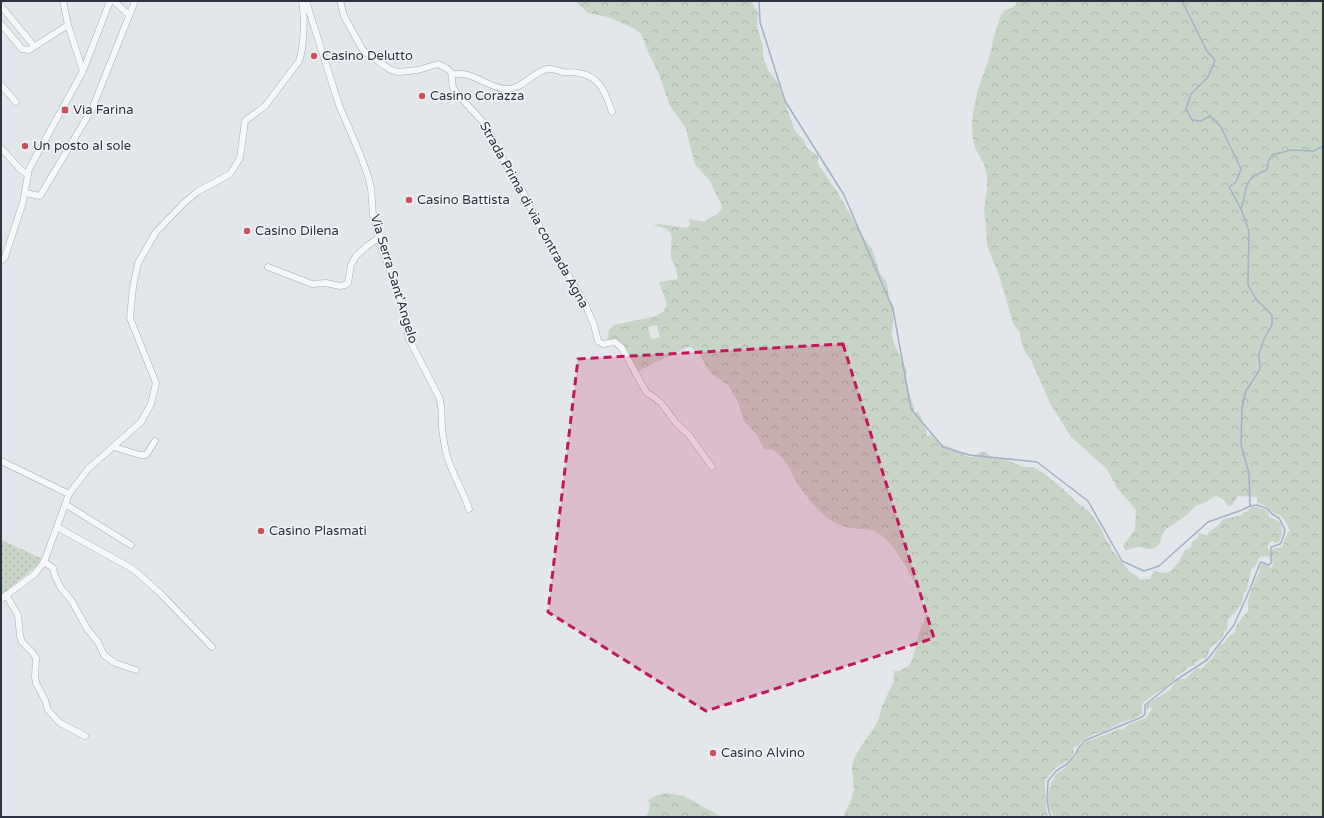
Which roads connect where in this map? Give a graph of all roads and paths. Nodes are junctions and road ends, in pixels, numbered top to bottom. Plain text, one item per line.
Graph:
1 (63, 1) edge
2 (110, 1) edge
3 (114, 1) edge
4 (134, 1) edge
5 (302, 1) edge
6 (306, 1) edge
7 (340, 1) edge
8 (1, 6) edge
9 (129, 15) junction
10 (1, 24) edge
11 (68, 25) junction
12 (34, 46) junction
13 (83, 71) junction
14 (452, 76) junction
15 (1, 85) edge
16 (16, 102) dead end
17 (612, 112) dead end
18 (1, 148) edge
19 (28, 175) junction
20 (25, 193) junction
21 (380, 237) junction
22 (1, 261) edge
23 (268, 267) dead end
24 (155, 441) dead end
25 (114, 447) junction
26 (1, 461) edge
27 (712, 467) dead end
28 (69, 494) junction
29 (65, 504) junction
30 (469, 510) dead end
31 (57, 527) junction
32 (131, 545) dead end
33 (44, 562) junction
34 (4, 597) edge
35 (212, 647) dead end
36 (136, 670) dead end
37 (85, 736) dead end

1 - 11 street
2 - 13 street
3 - 9 street
4 - 9 street
5 - 25 street
6 - 21 street, Via Serra Sant'Angelo
7 - 14 street
8 - 12 street
9 - 20 street
10 - 12 street
11 - 12 street
11 - 13 street
13 - 19 street
14 - 17 street
14 - 27 street, Strada Prima di via contrada Agna
15 - 16 street
18 - 19 street
19 - 20 street
20 - 22 street
21 - 23 street
21 - 30 street, Via Serra Sant'Angelo
24 - 25 street
25 - 28 street
26 - 28 street
28 - 29 street
29 - 31 street
29 - 32 street
31 - 33 street
31 - 35 street
33 - 34 street
33 - 36 street
34 - 37 street

